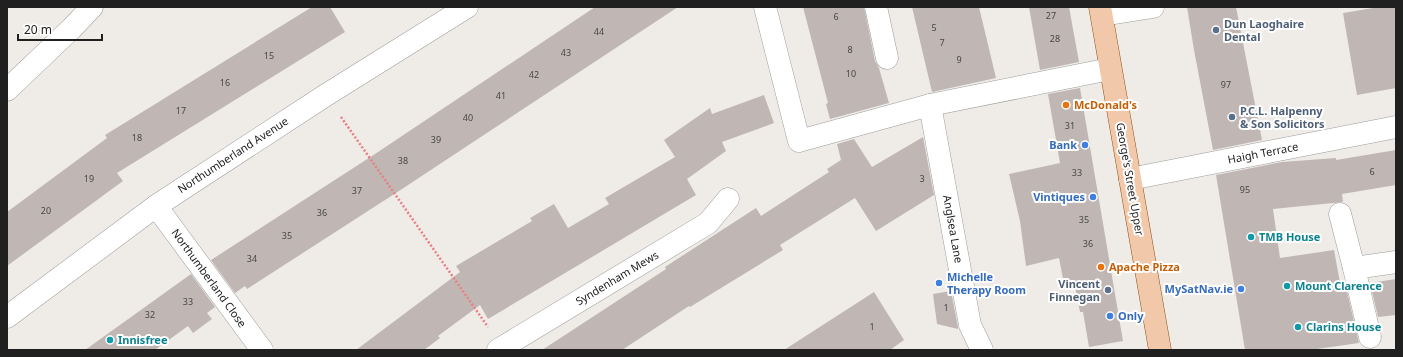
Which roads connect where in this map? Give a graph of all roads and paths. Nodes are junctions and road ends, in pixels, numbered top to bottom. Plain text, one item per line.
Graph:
1 (92, 7) edge
2 (468, 7) edge
3 (765, 7) edge
4 (876, 7) edge
5 (1153, 7) edge
6 (1101, 11) edge
7 (887, 58) dead end
8 (1110, 68) junction
9 (7, 90) edge
10 (326, 95) junction
11 (930, 105) junction
12 (1396, 128) edge
13 (1130, 179) junction
14 (728, 199) dead end
15 (156, 206) junction
16 (1340, 214) dead end
17 (1396, 262) edge
18 (1354, 268) junction
19 (7, 317) edge
20 (1370, 337) dead end
21 (500, 349) edge
22 (262, 350) edge
23 (982, 350) edge
24 (1160, 350) edge

1 - 9 street
2 - 10 street, Northumberland Avenue
3 - 11 street
4 - 7 street
5 - 6 street
6 - 8 main road, George's Street Upper
8 - 11 street
8 - 13 main road, George's Street Upper
10 - 15 street, Northumberland Avenue
10 - 21 path
11 - 23 street, Anglsea Lane
12 - 13 street, Haigh Terrace
13 - 24 main road, George's Street Upper
14 - 21 street, Syndenham Mews
15 - 19 street, Northumberland Avenue
15 - 22 street, Northumberland Close
16 - 18 street
17 - 18 street
18 - 20 street

